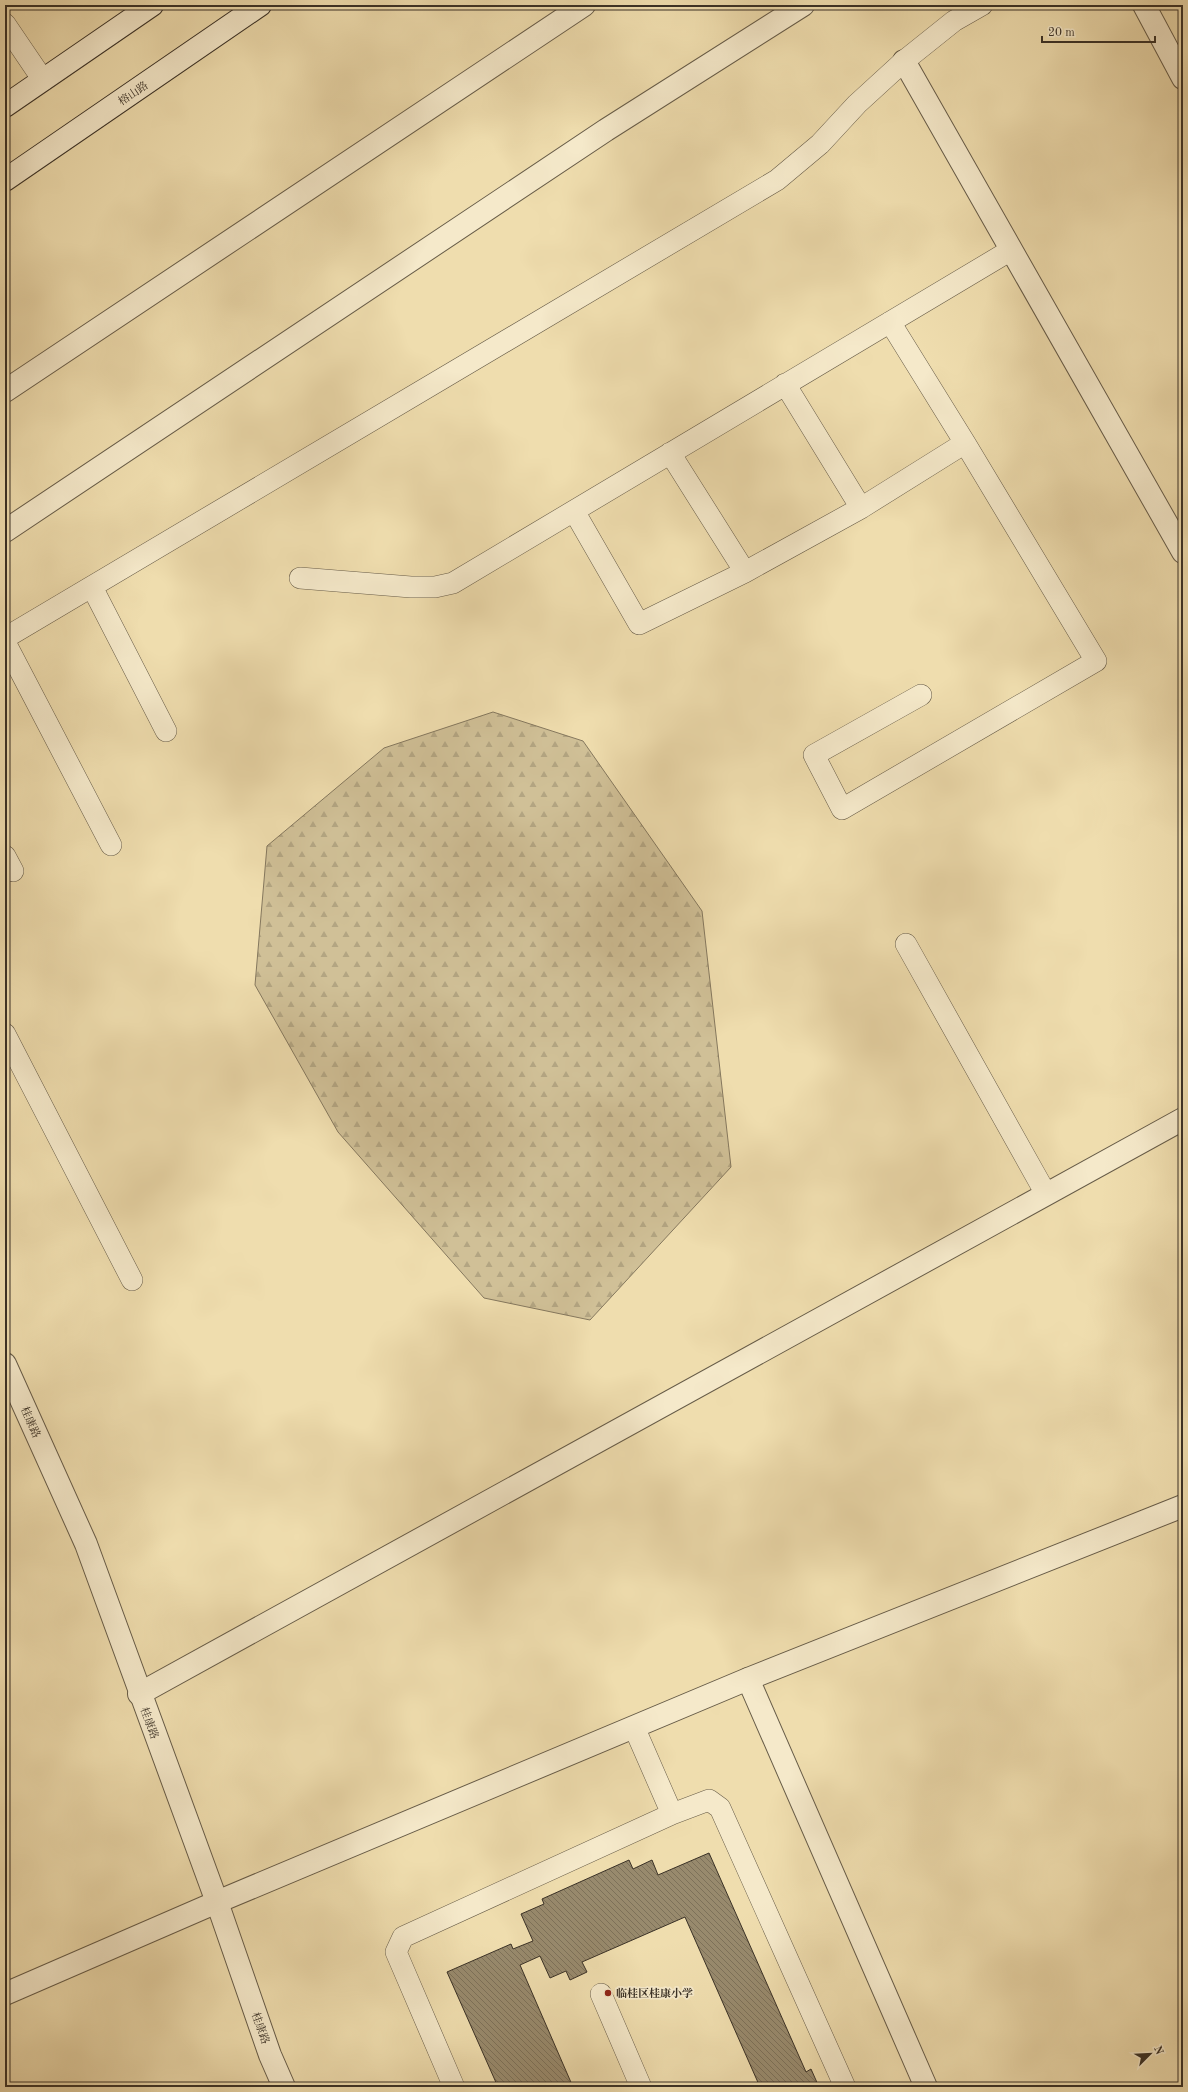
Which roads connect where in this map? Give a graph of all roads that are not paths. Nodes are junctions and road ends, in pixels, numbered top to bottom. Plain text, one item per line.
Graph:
1 (152, 5) edge
2 (260, 5) edge
3 (584, 5) edge
4 (803, 5) edge
5 (982, 5) edge
6 (1144, 5) edge
7 (5, 24) edge
8 (904, 61) junction
9 (1183, 78) edge
10 (43, 80) junction
11 (5, 106) edge
12 (5, 180) edge
13 (1011, 250) junction
14 (890, 322) junction
15 (785, 384) junction
16 (5, 391) edge
17 (965, 443) junction
18 (670, 453) junction
19 (861, 508) junction
20 (574, 511) junction
21 (5, 531) edge
22 (1183, 552) edge
23 (744, 572) junction
24 (300, 578) dead end
25 (92, 587) junction
26 (5, 638) edge
27 (5, 642) edge
28 (921, 695) dead end
29 (166, 731) dead end
30 (111, 845) dead end
31 (906, 944) dead end
32 (5, 1034) edge
33 (1183, 1119) edge
34 (1046, 1194) junction
35 (132, 1280) dead end
36 (5, 1364) edge
37 (1183, 1506) edge
38 (748, 1679) junction
39 (139, 1694) junction
40 (634, 1727) junction
41 (672, 1814) junction
42 (217, 1902) junction
43 (5, 1994) edge
44 (601, 1994) dead end
45 (284, 2087) edge
46 (454, 2087) edge
47 (641, 2087) edge
48 (844, 2087) edge
49 (926, 2087) edge

1 - 10 street
2 - 12 street, 榕山路
3 - 16 street
4 - 21 street
5 - 8 lane
6 - 9 street
7 - 10 lane
8 - 13 street
8 - 25 lane
10 - 11 street
13 - 14 lane
13 - 22 street
14 - 15 lane
14 - 17 lane
15 - 18 lane
15 - 19 lane
17 - 19 lane
17 - 28 lane
18 - 20 lane
18 - 23 lane
19 - 23 lane
20 - 23 lane
20 - 24 lane
25 - 26 lane
25 - 29 lane
27 - 30 lane
31 - 34 lane
32 - 35 lane
33 - 34 street
34 - 39 street
36 - 39 street, 桂康路
37 - 38 street
38 - 40 street
38 - 49 street
39 - 42 street, 桂康路
40 - 41 lane
40 - 42 street
41 - 46 lane
41 - 48 lane
42 - 43 street
42 - 45 street, 桂康路
44 - 47 lane

